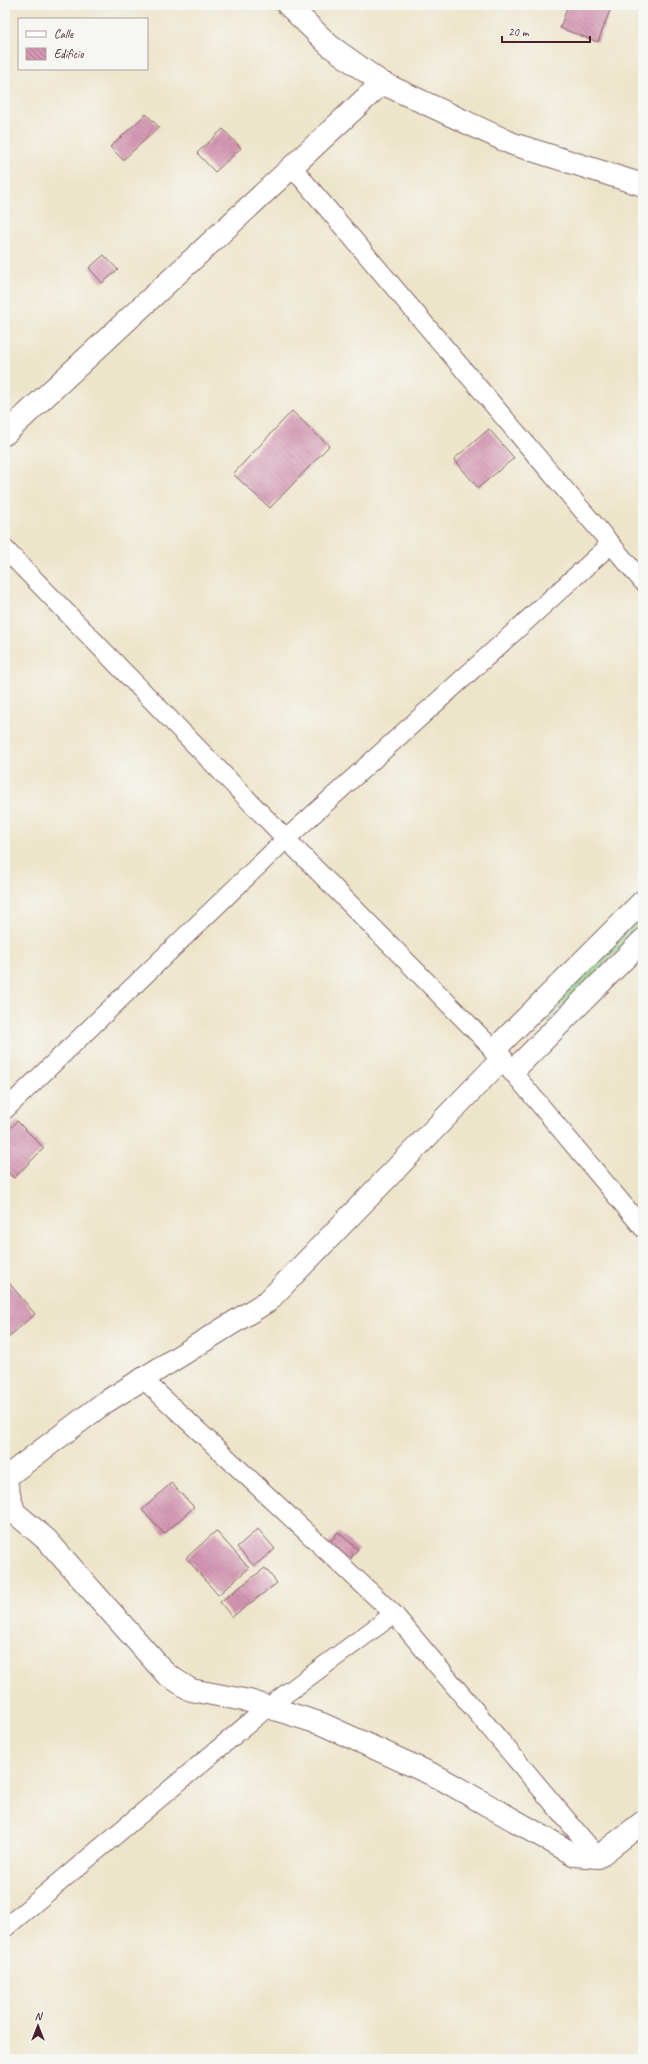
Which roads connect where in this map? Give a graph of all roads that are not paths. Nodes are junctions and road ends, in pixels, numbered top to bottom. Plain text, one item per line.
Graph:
1 (288, 5) edge
2 (382, 83) junction
3 (293, 168) junction
4 (643, 186) edge
5 (5, 434) edge
6 (611, 544) junction
7 (5, 549) edge
8 (643, 582) edge
9 (286, 839) junction
10 (643, 901) edge
11 (643, 940) edge
12 (503, 1060) junction
13 (5, 1110) edge
14 (643, 1228) edge
15 (144, 1380) junction
16 (5, 1478) edge
17 (9, 1516) edge
18 (394, 1614) junction
19 (268, 1707) junction
20 (643, 1822) edge
21 (598, 1857) junction
22 (5, 1928) edge

1 - 2 street
2 - 3 street
2 - 4 street
3 - 5 street
3 - 6 lane
6 - 8 lane
6 - 9 lane
7 - 9 lane
9 - 12 lane
9 - 13 lane
10 - 12 street
11 - 12 street
12 - 14 lane
12 - 15 street
15 - 16 street
15 - 18 lane
16 - 17 street
17 - 19 street
18 - 19 lane
18 - 21 lane
19 - 21 street
19 - 22 lane
20 - 21 street

